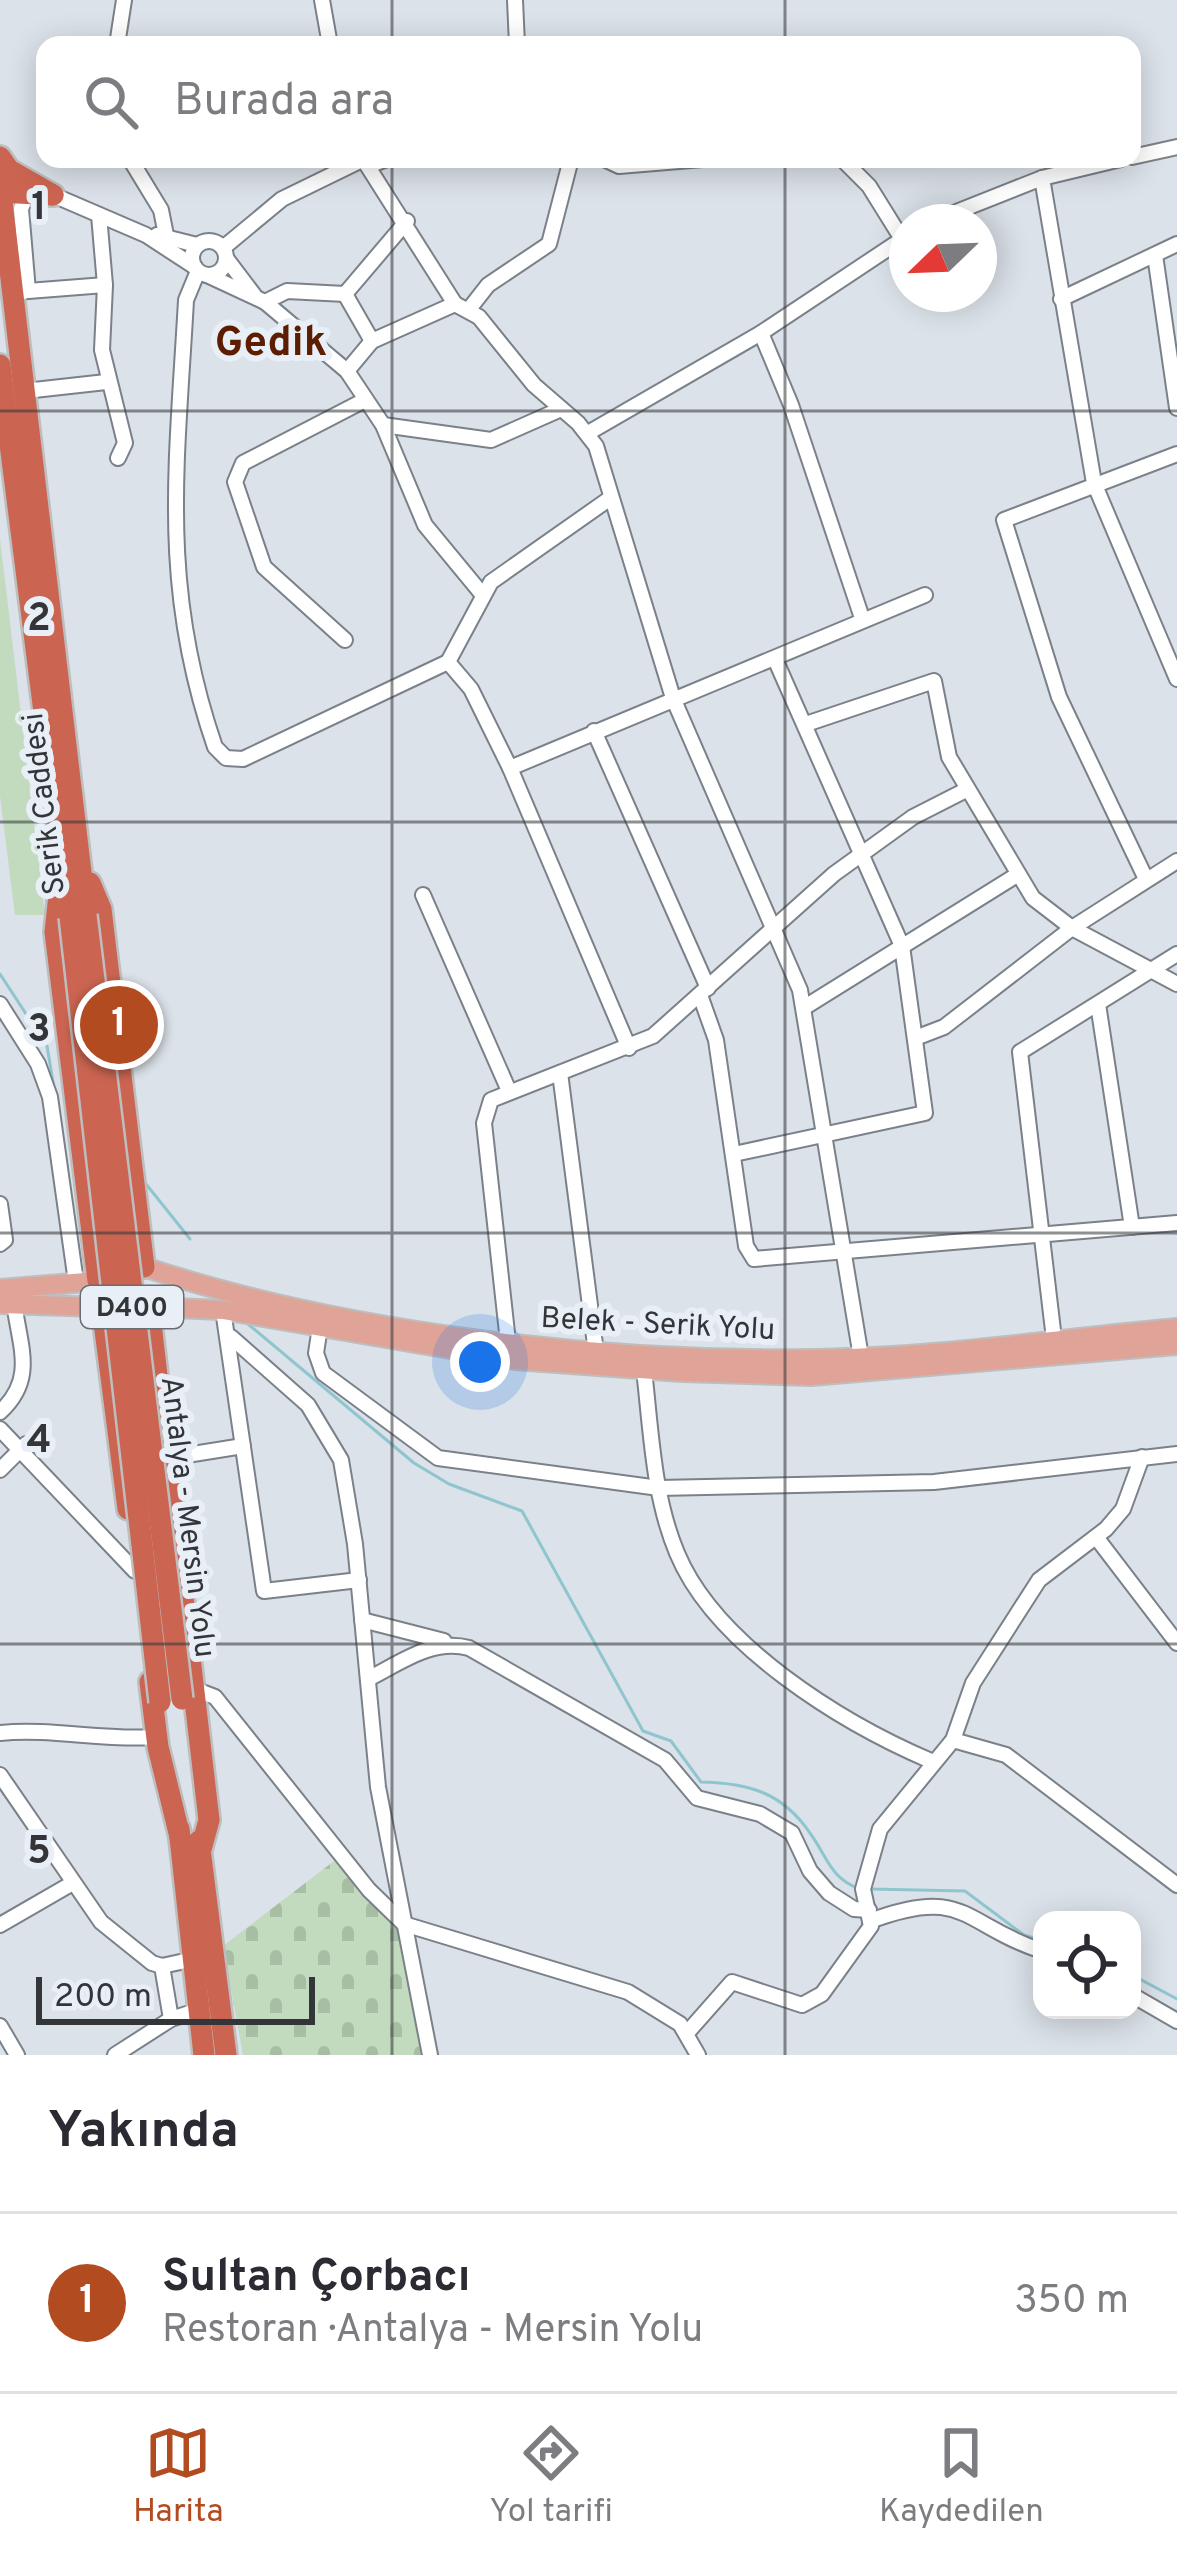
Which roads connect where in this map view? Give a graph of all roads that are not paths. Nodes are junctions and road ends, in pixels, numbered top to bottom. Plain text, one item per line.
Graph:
1 (124, 0) edge
2 (322, 0) edge
3 (515, 0) edge
4 (118, 36) edge
5 (328, 36) edge
6 (517, 36) edge
7 (1177, 147) edge
8 (1141, 155) edge
9 (0, 157) edge
10 (135, 168) edge
11 (351, 168) edge
12 (370, 168) edge
13 (570, 168) edge
14 (851, 168) edge
15 (1084, 168) edge
16 (0, 176) edge
17 (1042, 178) junction
18 (0, 191) edge
19 (53, 194) junction
20 (26, 196) junction
21 (976, 204) edge
22 (99, 215) junction
23 (889, 216) edge
24 (407, 221) junction
25 (146, 235) junction
26 (166, 236) junction
27 (1177, 244) edge
28 (197, 245) junction
29 (889, 247) edge
30 (224, 253) junction
31 (1155, 255) junction
32 (0, 263) edge
33 (200, 271) junction
34 (105, 285) junction
35 (21, 292) junction
36 (345, 294) junction
37 (1061, 298) junction
38 (260, 299) junction
39 (462, 306) junction
40 (761, 333) junction
41 (18, 338) junction
42 (372, 341) junction
43 (1173, 355) edge
44 (0, 365) edge
45 (347, 370) junction
46 (106, 382) junction
47 (25, 392) junction
48 (365, 400) junction
49 (1177, 407) edge
50 (561, 409) junction
51 (383, 425) junction
52 (588, 434) junction
53 (1177, 454) edge
54 (118, 458) dead end
55 (1094, 483) junction
56 (610, 500) junction
57 (482, 594) junction
58 (926, 596) dead end
59 (862, 617) junction
60 (345, 640) dead end
61 (775, 659) junction
62 (448, 662) junction
63 (1177, 679) edge
64 (673, 698) junction
65 (806, 724) junction
66 (594, 731) junction
67 (509, 768) junction
68 (967, 790) junction
69 (862, 854) junction
70 (70, 858) junction
71 (1177, 861) edge
72 (1017, 875) junction
73 (1146, 879) junction
74 (423, 895) dead end
75 (78, 916) joint
76 (1072, 928) junction
77 (776, 929) junction
78 (902, 946) junction
79 (1177, 954) edge
80 (1153, 968) junction
81 (1177, 984) edge
82 (705, 992) junction
83 (0, 1004) edge
84 (1098, 1004) junction
85 (805, 1007) junction
86 (918, 1037) junction
87 (629, 1048) junction
88 (560, 1073) junction
89 (509, 1091) junction
90 (824, 1135) junction
91 (734, 1154) junction
92 (0, 1204) edge
93 (1177, 1223) edge
94 (1132, 1227) junction
95 (1042, 1236) junction
96 (0, 1244) edge
97 (840, 1252) junction
98 (144, 1267) junction
99 (87, 1281) junction
100 (5, 1299) edge
101 (102, 1307) junction
102 (149, 1307) junction
103 (224, 1310) junction
104 (320, 1327) junction
105 (1177, 1328) edge
106 (231, 1337) junction
107 (1054, 1340) junction
108 (1177, 1345) edge
109 (509, 1352) junction
110 (596, 1352) junction
111 (861, 1357) junction
112 (644, 1370) junction
113 (0, 1413) edge
114 (0, 1429) edge
115 (24, 1446) junction
116 (243, 1446) junction
117 (1177, 1454) edge
118 (1142, 1456) junction
119 (168, 1458) junction
120 (0, 1470) edge
121 (658, 1487) junction
122 (1096, 1537) junction
123 (135, 1570) junction
124 (358, 1580) junction
125 (362, 1619) junction
126 (449, 1643) junction
127 (1177, 1643) edge
128 (368, 1679) junction
129 (179, 1697) junction
130 (0, 1732) edge
131 (157, 1737) junction
132 (953, 1740) junction
133 (931, 1761) junction
134 (0, 1775) edge
135 (191, 1847) junction
136 (71, 1884) junction
137 (1177, 1885) edge
138 (870, 1916) junction
139 (0, 1924) edge
140 (404, 1924) junction
141 (1033, 1948) edge
142 (194, 1959) junction
143 (162, 1966) junction
144 (1141, 2000) edge
145 (200, 2010) junction
146 (171, 2019) junction
147 (1177, 2021) edge
148 (0, 2026) edge
149 (687, 2032) junction
150 (16, 2055) edge
151 (116, 2055) edge
152 (204, 2055) edge
153 (226, 2055) edge
154 (430, 2055) edge
155 (698, 2055) edge

1 - 4 street
2 - 5 street
3 - 6 street
7 - 8 street
9 - 19 highway
10 - 26 street
11 - 30 street
12 - 24 street
13 - 39 street
14 - 23 street
15 - 17 street
16 - 19 highway
17 - 21 street
17 - 37 street
18 - 20 highway
18 - 35 highway, Serik Caddesi / D400
19 - 20 highway
19 - 22 street
20 - 35 street
22 - 25 street
22 - 34 street
24 - 36 street
24 - 39 street
25 - 26 street
25 - 33 street
26 - 28 street
27 - 31 street
28 - 30 street
28 - 33 street
29 - 40 street
30 - 33 street
30 - 38 street
31 - 37 street
31 - 43 street
32 - 41 highway
33 - 38 street
33 - 62 street
34 - 35 street
34 - 46 street
35 - 41 highway, Serik Caddesi / D400
36 - 38 street
36 - 42 street
37 - 55 street
38 - 45 street
39 - 42 street
39 - 50 street
40 - 52 street
40 - 59 street
41 - 47 highway, Serik Caddesi / D400
42 - 45 street
43 - 49 street
44 - 70 highway, Serik Caddesi / D400
45 - 48 street
46 - 47 street
46 - 54 street
47 - 70 highway, Serik Caddesi / D400
48 - 51 street
48 - 60 street
50 - 51 street
50 - 52 street
51 - 57 street
52 - 56 street
53 - 55 street
55 - 63 street
55 - 73 street
56 - 57 street
56 - 64 street
57 - 62 street
58 - 59 street
59 - 61 street
61 - 64 street
61 - 65 street
62 - 67 street
64 - 66 street
64 - 77 street
65 - 68 street
65 - 69 street
66 - 67 street
66 - 82 street
67 - 87 street
68 - 69 street
68 - 72 street
69 - 77 street
69 - 78 street
70 - 75 highway, Serik Caddesi / D400
70 - 98 highway
70 - 99 highway
71 - 73 street
72 - 76 street
72 - 78 street
73 - 76 street
74 - 89 street
75 - 129 highway, Antalya - Mersin Yolu / D400, bridge
76 - 80 street
76 - 86 street
77 - 82 street
77 - 85 street
78 - 85 street
78 - 86 street
79 - 80 street
80 - 81 street
80 - 84 street
82 - 87 street
82 - 91 street
83 - 99 street
84 - 94 street
84 - 95 street
85 - 90 street
86 - 90 street
87 - 88 street
88 - 89 street
88 - 110 street
89 - 109 street
90 - 91 street
90 - 97 street
91 - 97 street
92 - 96 street
93 - 94 street
94 - 95 street
95 - 97 street
95 - 107 street
97 - 111 street
98 - 99 highway
98 - 102 highway
98 - 109 main road, Belek - Serik Yolu
99 - 100 main road
99 - 101 highway
100 - 101 main road
100 - 113 street
101 - 102 highway
101 - 123 highway
102 - 103 main road, Belek - Serik Yolu
102 - 119 highway
103 - 104 main road, Belek - Serik Yolu
103 - 106 street
104 - 109 main road, Belek - Serik Yolu
104 - 121 street
105 - 107 main road, Belek - Serik Yolu
106 - 116 street
106 - 124 street
107 - 111 main road, Belek - Serik Yolu
108 - 112 main road, Belek - Serik Yolu
109 - 110 main road, Belek - Serik Yolu
109 - 112 main road, Belek - Serik Yolu
110 - 111 main road, Belek - Serik Yolu
112 - 121 street
113 - 115 street
114 - 115 street
115 - 120 street
115 - 123 street
116 - 119 street
116 - 124 street
117 - 118 street
118 - 121 street
118 - 122 street
119 - 129 highway
121 - 133 street
122 - 127 street
122 - 132 street
123 - 131 highway
124 - 125 street
125 - 126 street
125 - 128 street
126 - 128 street
126 - 138 street
128 - 140 street
129 - 135 highway, Antalya - Mersin Yolu / D400
129 - 140 street
130 - 131 street
131 - 135 highway
132 - 133 street
132 - 137 street
133 - 138 street
134 - 136 street
135 - 142 highway, Antalya - Mersin Yolu / D400
135 - 153 highway, Antalya - Mersin Yolu / D400
136 - 139 street
136 - 143 street
138 - 141 street
138 - 149 street
140 - 149 street
140 - 154 street
142 - 143 street
142 - 145 highway, Antalya - Mersin Yolu / D400
143 - 146 street
144 - 147 street
145 - 146 street
145 - 152 highway, Antalya - Mersin Yolu / D400
146 - 151 street
148 - 150 street
149 - 155 street

